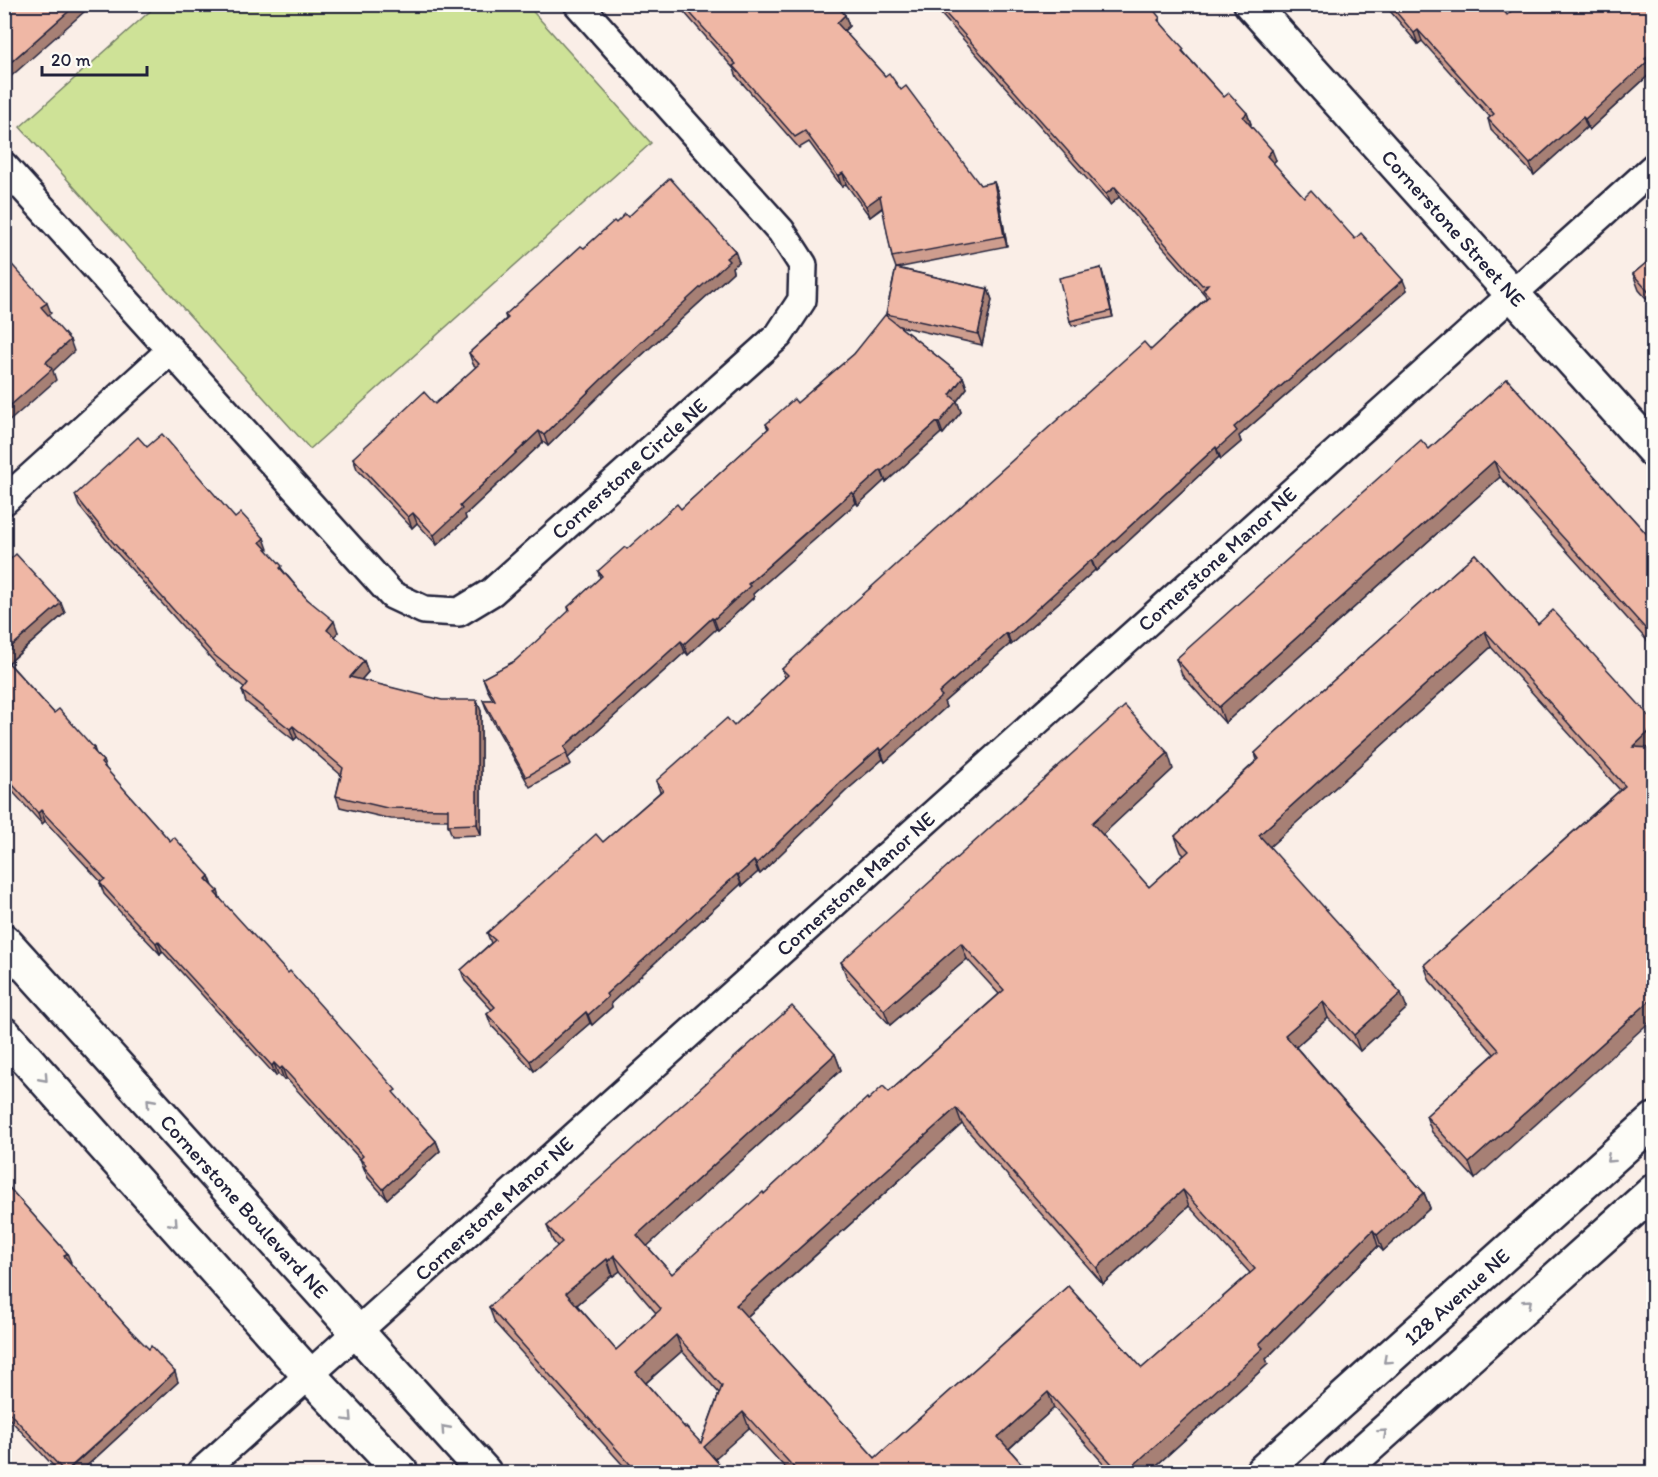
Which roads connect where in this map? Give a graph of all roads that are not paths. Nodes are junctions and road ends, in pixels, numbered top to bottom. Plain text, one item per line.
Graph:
1 (578, 4) edge
2 (1251, 4) edge
3 (4, 166) edge
4 (1653, 167) edge
5 (1511, 294) junction
6 (171, 350) junction
7 (1653, 451) edge
8 (4, 501) edge
9 (4, 941) edge
10 (4, 1034) edge
11 (1653, 1120) edge
12 (1653, 1191) edge
13 (358, 1333) junction
14 (309, 1375) junction
15 (201, 1473) edge
16 (401, 1473) edge
17 (484, 1473) edge
18 (1262, 1473) edge
19 (1340, 1473) edge

1 - 6 street, Cornerstone Circle NE
2 - 5 street, Cornerstone Street NE
3 - 6 street, Cornerstone Circle NE
4 - 5 street, Cornerstone Manor NE
5 - 7 street, Cornerstone Street NE
5 - 13 street, Cornerstone Manor NE
6 - 8 street
13 -> 9 street, Cornerstone Boulevard NE
10 -> 14 street
11 -> 18 street, 128 Avenue NE
19 -> 12 street
13 - 14 street, Cornerstone Manor NE
17 -> 13 street, Cornerstone Boulevard NE
14 - 15 street, Cornerstone Manor NE
14 -> 16 street

